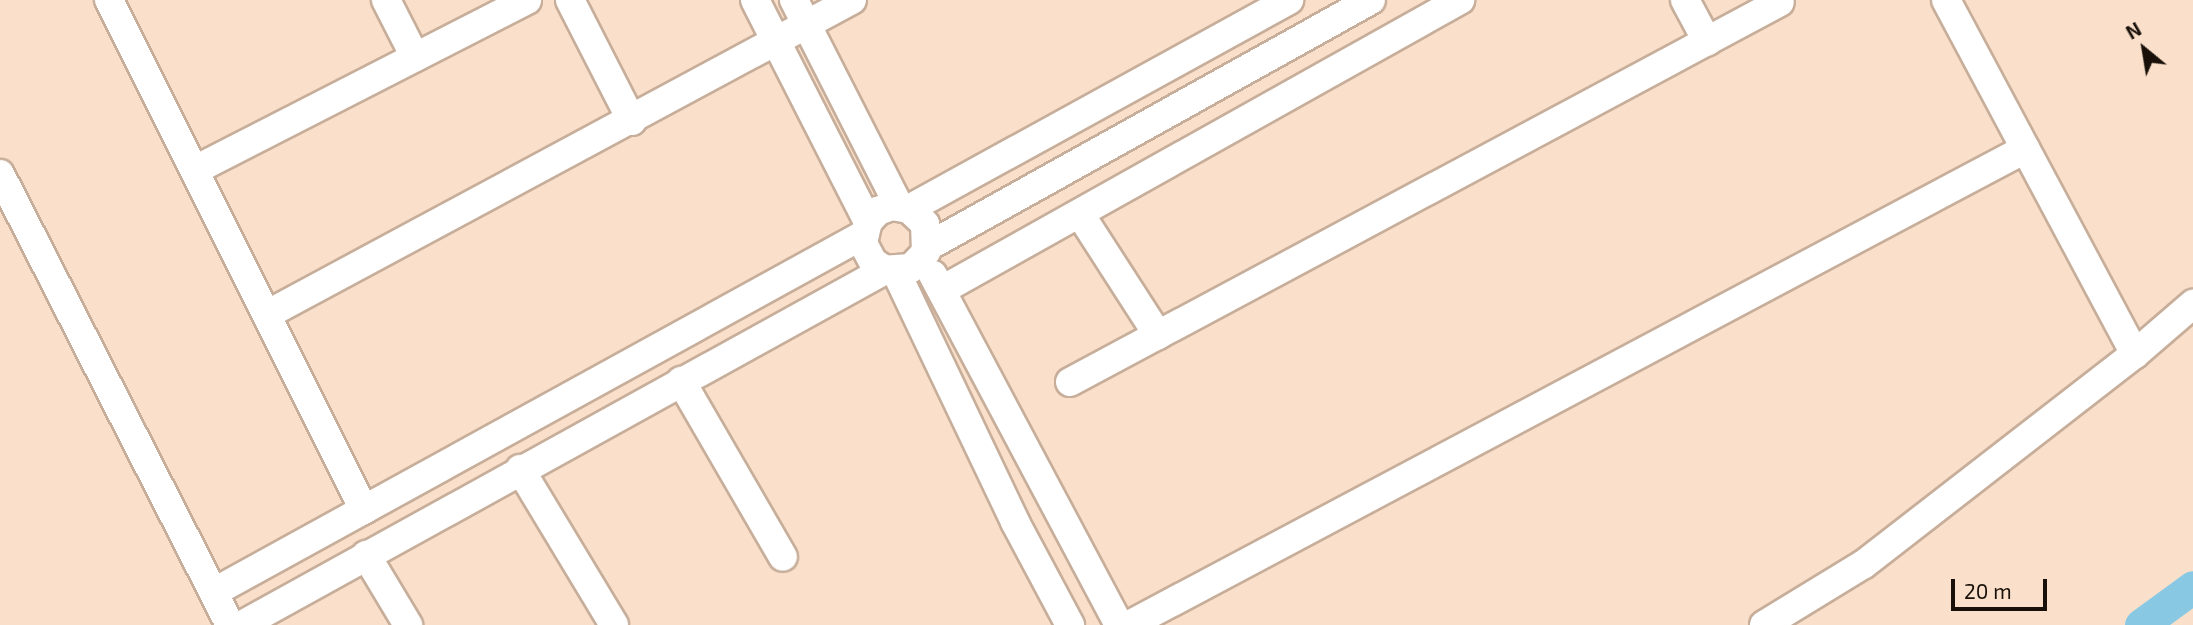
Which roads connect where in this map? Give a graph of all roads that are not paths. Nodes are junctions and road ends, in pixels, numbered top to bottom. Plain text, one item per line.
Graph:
1 (109, 0) edge
2 (386, 0) edge
3 (527, 0) edge
4 (570, 0) edge
5 (755, 0) edge
6 (794, 0) edge
7 (852, 0) edge
8 (1289, 0) edge
9 (1371, 0) edge
10 (1460, 0) edge
11 (1685, 0) edge
12 (1946, 0) edge
13 (1780, 2) edge
14 (807, 25) junction
15 (776, 41) junction
16 (1707, 41) junction
17 (415, 57) junction
18 (632, 121) junction
19 (2025, 149) junction
20 (195, 170) junction
21 (0, 174) edge
22 (904, 207) junction
23 (1080, 214) junction
24 (865, 228) junction
25 (925, 252) junction
26 (891, 271) junction
27 (942, 290) junction
28 (2193, 304) edge
29 (268, 314) junction
30 (1158, 335) junction
31 (2135, 354) junction
32 (681, 381) junction
33 (1070, 382) dead end
34 (520, 469) junction
35 (364, 510) junction
36 (366, 555) junction
37 (783, 557) dead end
38 (215, 592) junction
39 (1171, 615) edge
40 (230, 625) edge
41 (242, 625) edge
42 (408, 625) edge
43 (614, 625) edge
44 (1070, 625) edge
45 (1119, 625) edge
46 (1129, 625) edge
47 (1764, 625) edge

1 - 20 street
2 - 17 street
3 - 17 street
4 - 18 street
5 - 15 street
6 - 14 street
7 - 14 street
8 - 22 street
9 - 25 street
10 - 23 street
11 - 16 street
12 - 19 street
13 - 16 street
14 - 15 street
14 - 22 street
15 - 18 street
15 - 24 street
16 - 30 street
17 - 20 street
18 - 29 street
19 - 31 street
19 - 39 street
20 - 29 street
21 - 38 street
22 - 24 street
22 - 25 street
23 - 27 street
23 - 30 street
24 - 26 street
24 - 35 street
25 - 26 street
25 - 27 street
26 - 32 street
26 - 44 street
27 - 45 street
28 - 31 street
29 - 35 street
30 - 33 street
31 - 47 street
32 - 34 street
32 - 37 street
34 - 36 street
34 - 43 street
35 - 38 street
36 - 41 street
36 - 42 street
38 - 40 street
39 - 46 street

